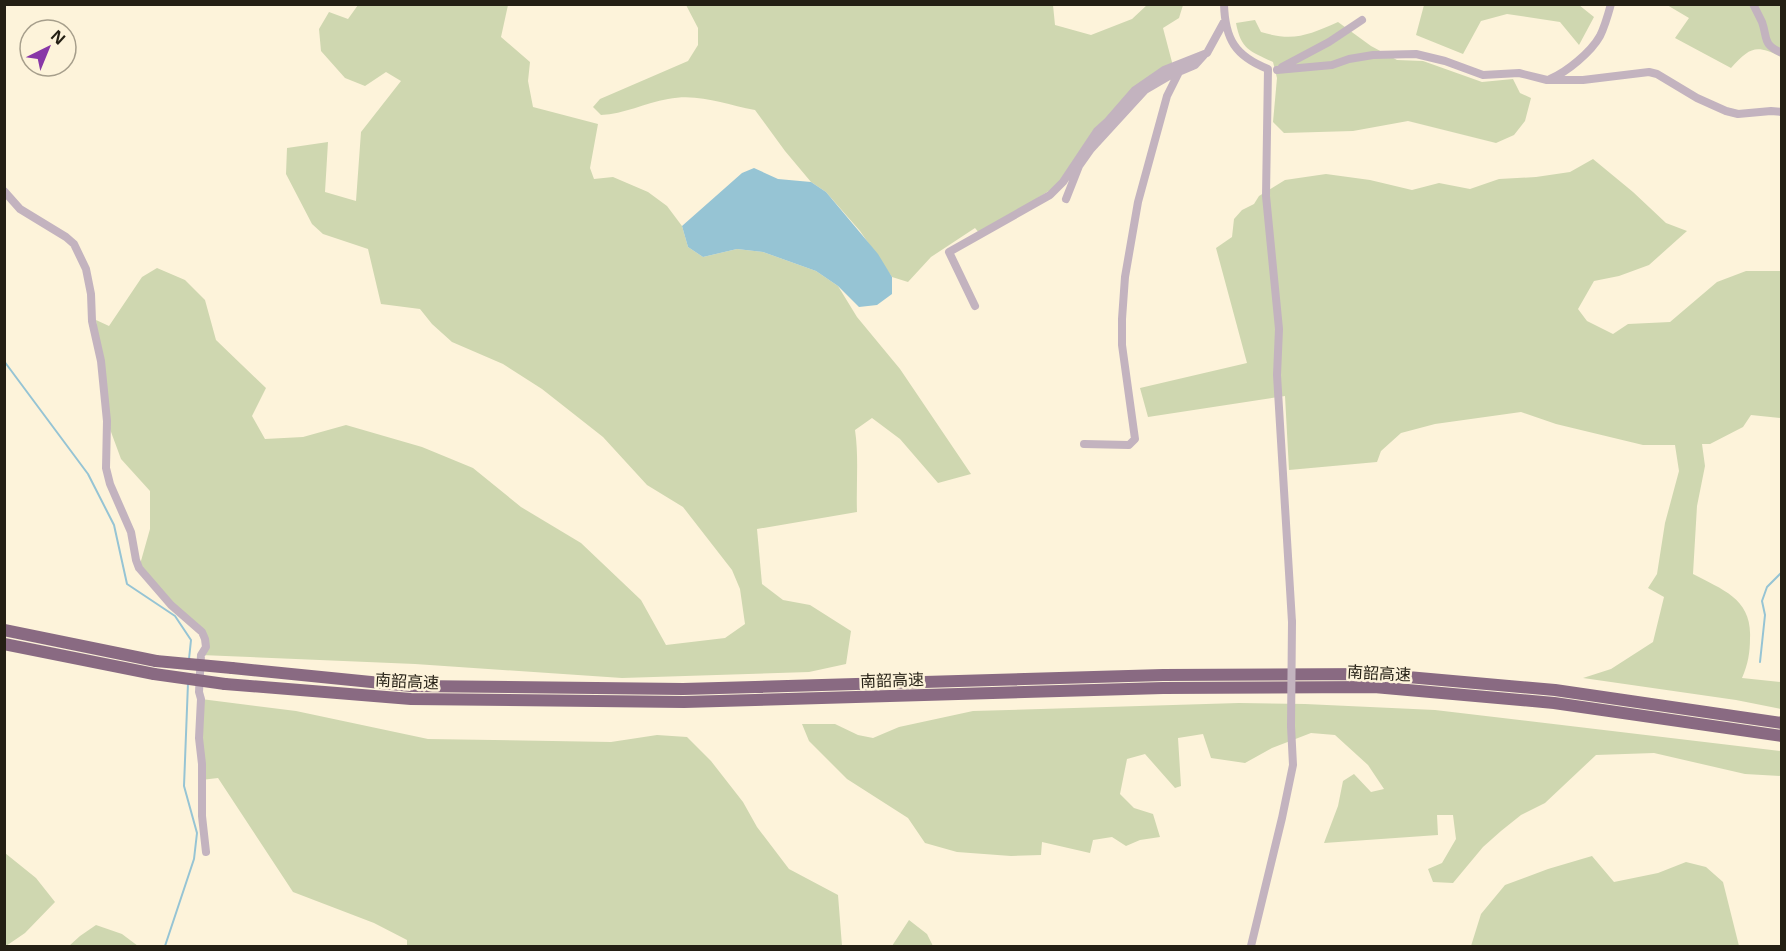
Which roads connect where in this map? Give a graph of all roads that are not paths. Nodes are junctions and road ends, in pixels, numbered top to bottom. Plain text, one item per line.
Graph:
1 (1224, 4) edge
2 (1611, 4) edge
3 (1753, 4) edge
4 (1362, 20) dead end
5 (1224, 21) junction
6 (1207, 53) junction
7 (1782, 53) edge
8 (1273, 69) junction
9 (1180, 70) junction
10 (1547, 80) junction
11 (1782, 112) edge
12 (4, 191) edge
13 (1066, 199) dead end
14 (975, 306) dead end
15 (1084, 444) dead end
16 (4, 630) edge
17 (4, 644) edge
18 (1782, 723) edge
19 (1782, 736) edge
20 (206, 852) dead end
21 (1251, 946) edge

1 - 5 street
2 - 10 street
3 - 7 street
4 - 8 street
5 - 6 street
5 - 8 street
6 - 9 street
6 - 14 street
8 - 10 street
8 - 21 street, bridge
9 - 13 street
9 - 15 street
10 - 11 street
12 - 20 street
16 - 18 highway, 南韶高速, bridge
17 - 19 highway, 南韶高速, bridge

